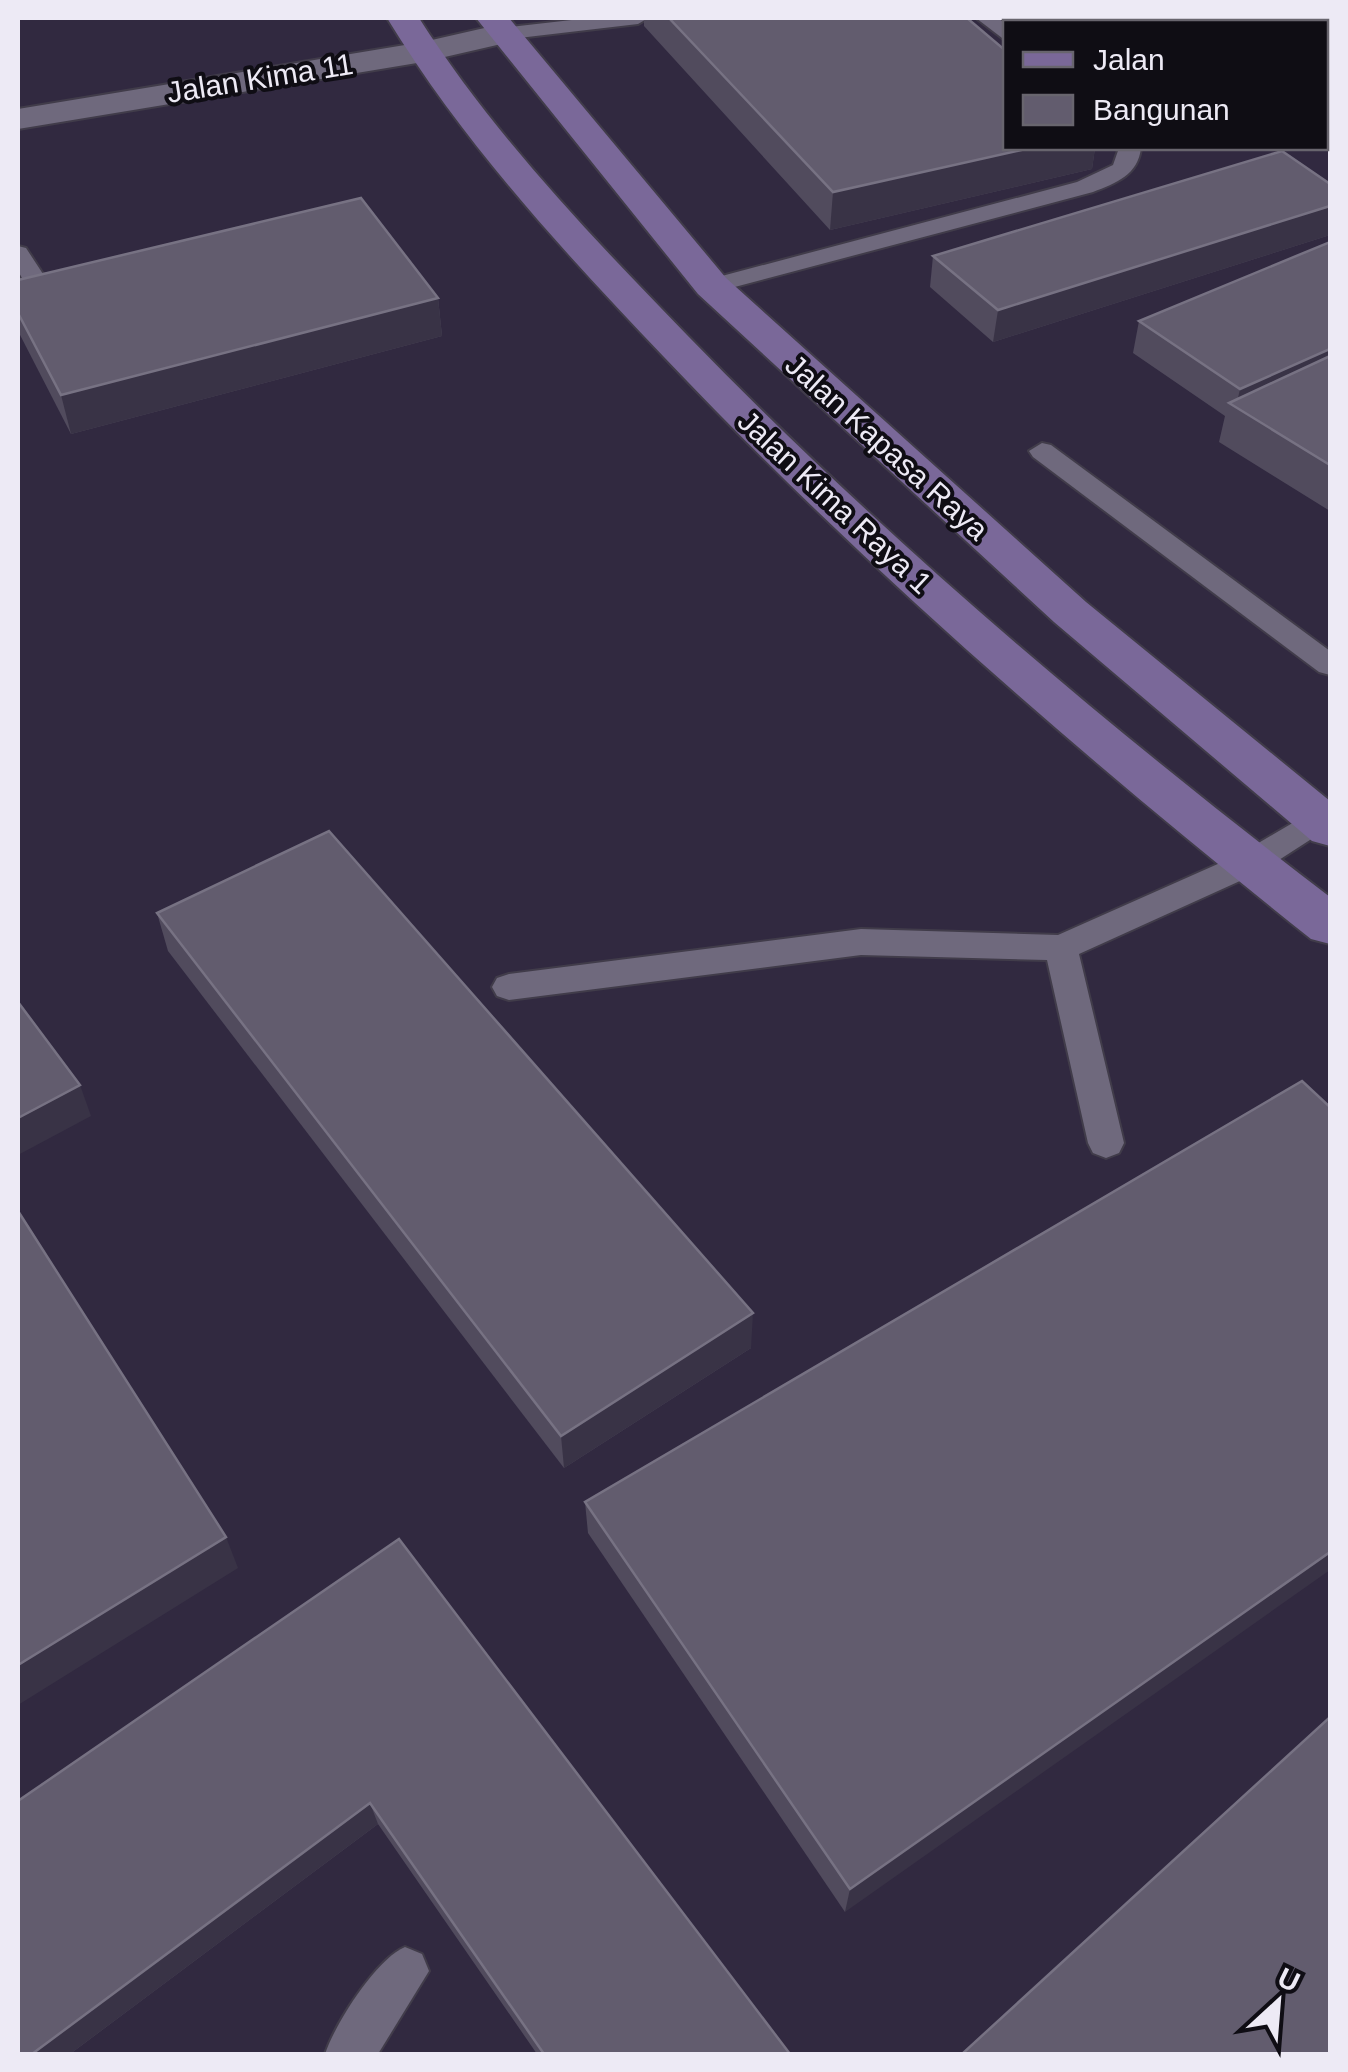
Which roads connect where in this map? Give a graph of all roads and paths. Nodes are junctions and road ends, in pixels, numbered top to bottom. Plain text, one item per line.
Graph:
1 (638, 18) edge
2 (497, 26) edge
3 (413, 35) edge
4 (18, 119) edge
5 (1129, 150) edge
6 (18, 252) edge
7 (104, 282) edge
8 (712, 286) junction
9 (1042, 451) dead end
10 (1330, 665) edge
11 (1326, 820) edge
12 (1250, 863) junction
13 (1330, 924) edge
14 (1061, 948) junction
15 (509, 987) dead end
16 (1106, 1143) dead end
17 (404, 1972) dead end
18 (349, 2054) edge

1 - 2 lane
2 - 3 street, Jalan Kima 11
2 - 8 main road, Jalan Kapasa Raya
3 - 4 street, Jalan Kima 11
3 - 12 main road, Jalan Kima Raya 1
5 - 8 lane
6 - 7 lane
8 - 11 main road, Jalan Kapasa Raya
9 - 10 lane
11 - 12 lane
12 - 13 main road, Jalan Kima Raya 1
12 - 14 lane
14 - 15 lane
14 - 16 lane
17 - 18 lane

